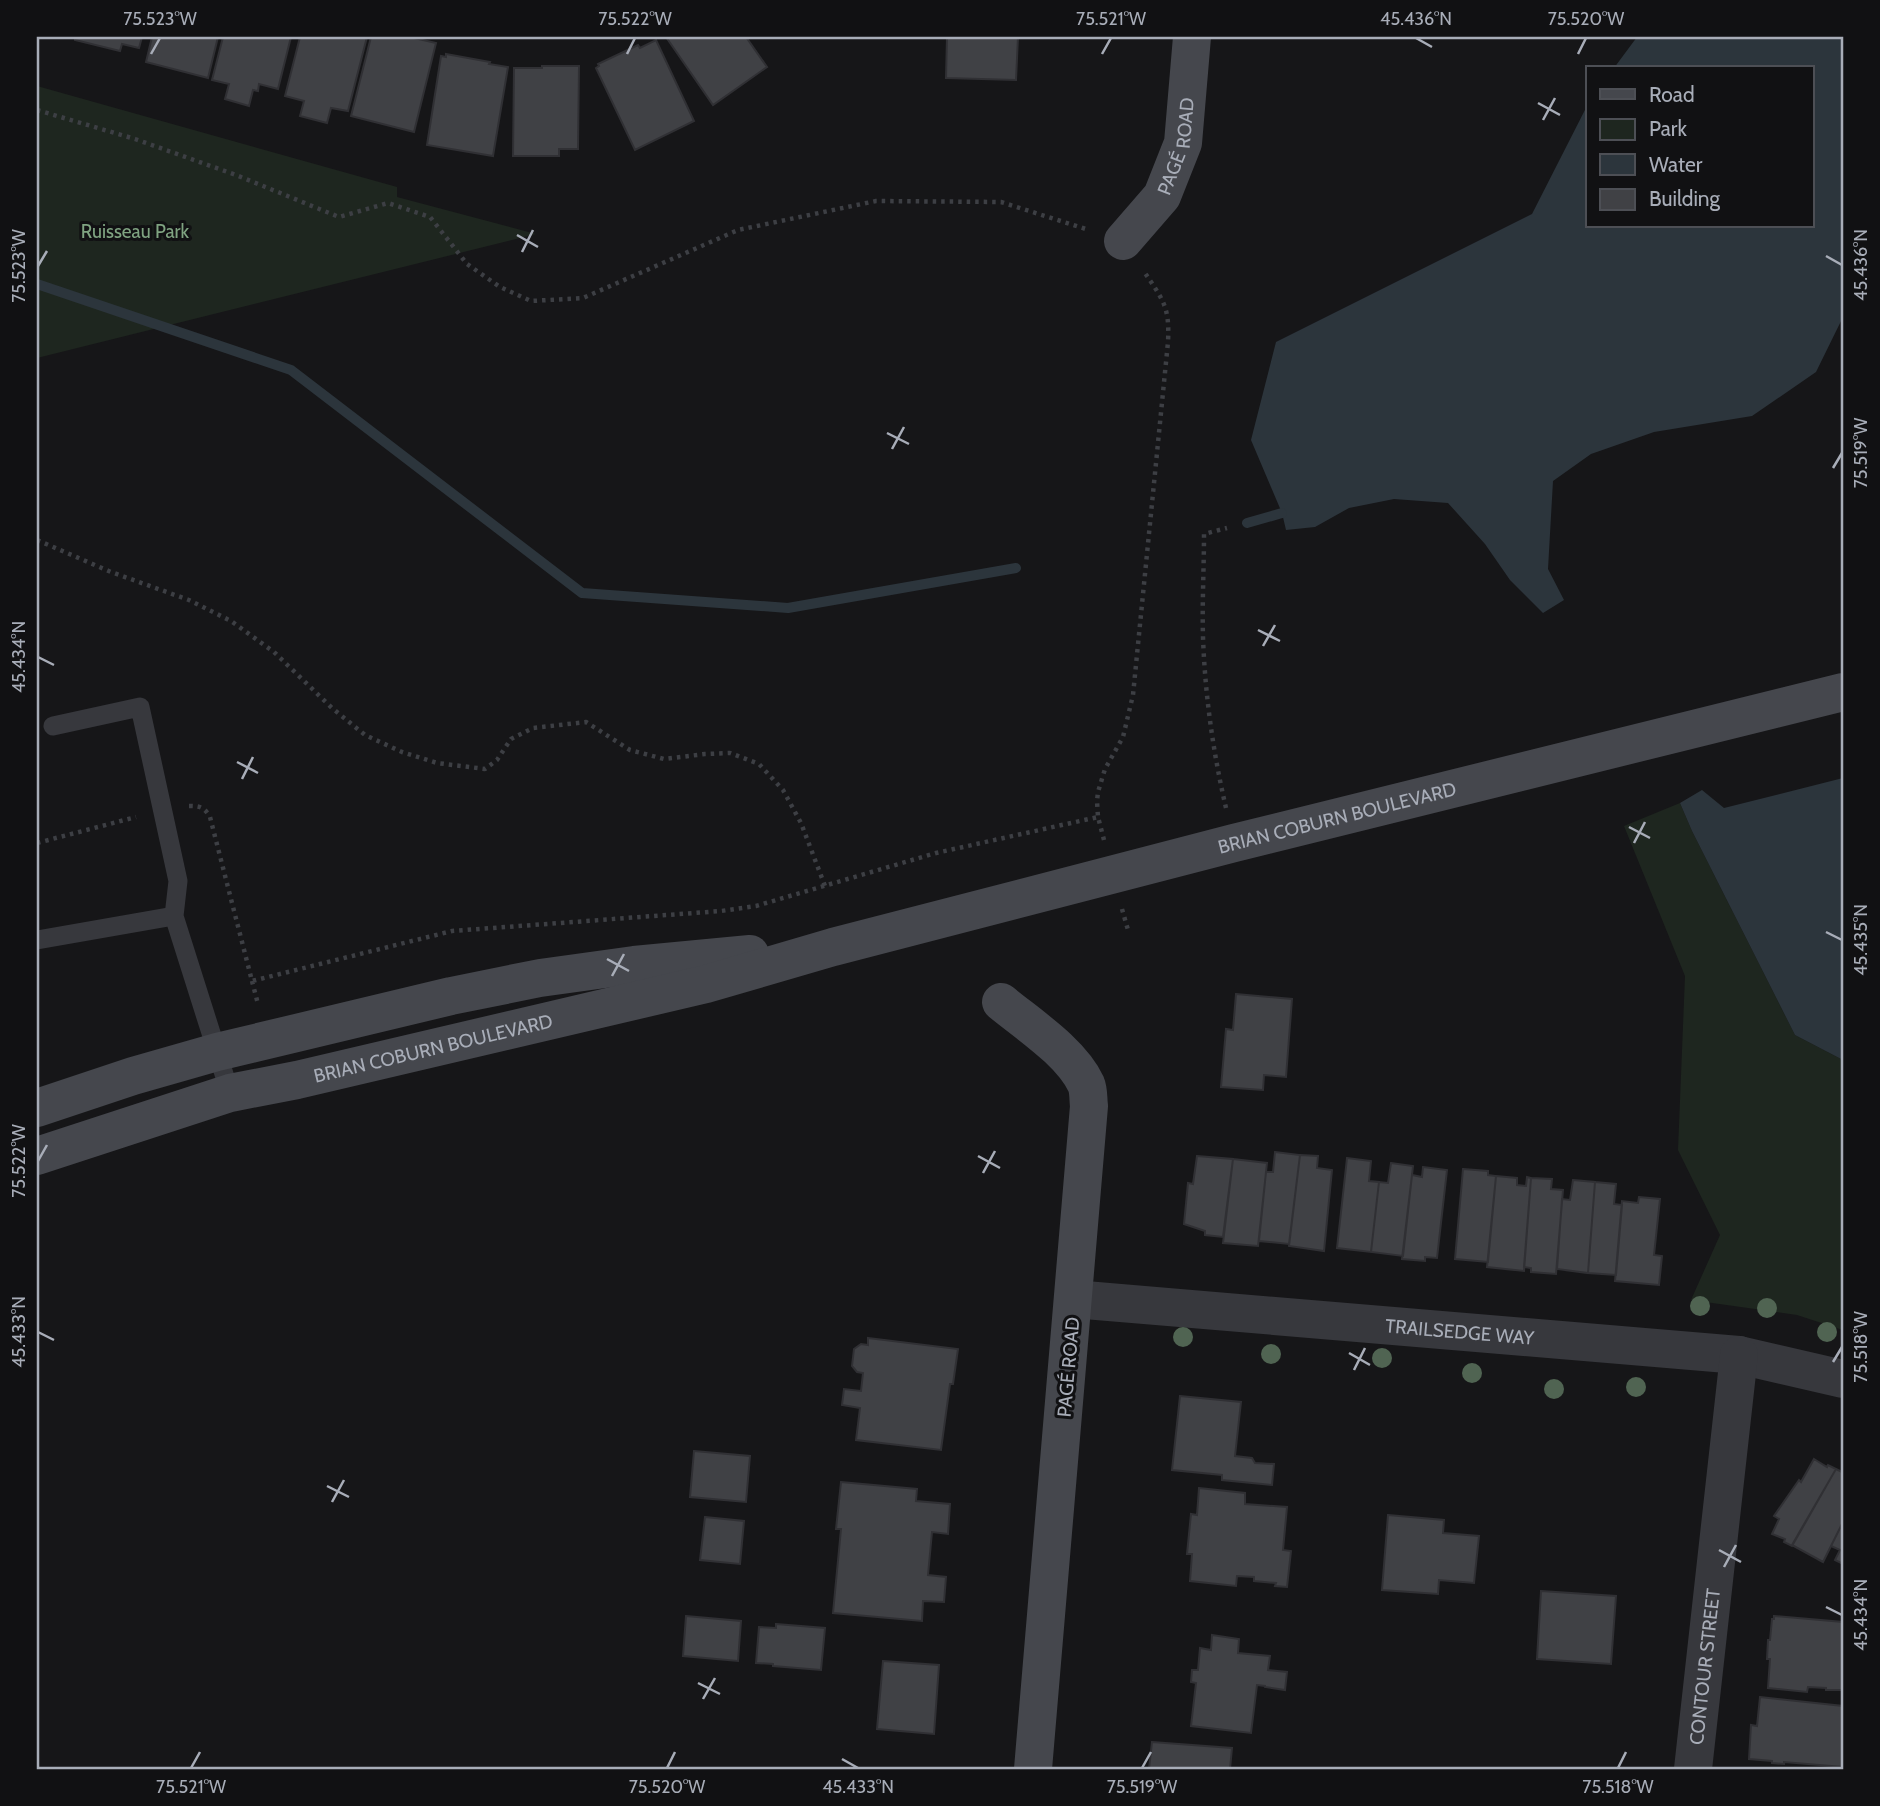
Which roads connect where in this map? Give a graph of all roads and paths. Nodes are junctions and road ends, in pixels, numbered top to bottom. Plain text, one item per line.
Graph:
1 (1192, 37) edge
2 (37, 110) edge
3 (1124, 241) junction
4 (1227, 528) dead end
5 (37, 540) edge
6 (1843, 692) edge
7 (53, 726) dead end
8 (178, 808) dead end
9 (142, 815) dead end
10 (37, 843) edge
11 (1234, 843) junction
12 (825, 886) junction
13 (1122, 911) dead end
14 (174, 915) junction
15 (1128, 930) dead end
16 (37, 940) edge
17 (833, 947) junction
18 (1001, 1002) dead end
19 (217, 1052) junction
20 (230, 1093) junction
21 (37, 1108) edge
22 (37, 1156) edge
23 (1073, 1299) junction
24 (1739, 1355) junction
25 (1843, 1379) edge
26 (1033, 1769) edge
27 (1693, 1769) edge

1 - 3 main road, PAGÉ ROAD
2 - 3 path
3 - 12 path
4 - 11 path
5 - 12 path
6 - 11 main road, BRIAN COBURN BOULEVARD
7 - 14 lane
8 - 12 path
9 - 10 path
11 - 17 main road, BRIAN COBURN BOULEVARD
13 - 15 path
14 - 16 lane
14 - 19 lane
17 - 19 main road, BRIAN COBURN BOULEVARD
17 - 20 main road, BRIAN COBURN BOULEVARD
18 - 23 main road, PAGÉ ROAD
19 - 20 lane
19 - 21 main road, BRIAN COBURN BOULEVARD
20 - 22 main road, BRIAN COBURN BOULEVARD
23 - 24 street, TRAILSEDGE WAY
23 - 26 main road, PAGÉ ROAD
24 - 25 street, TRAILSEDGE WAY
24 - 27 street, CONTOUR STREET

